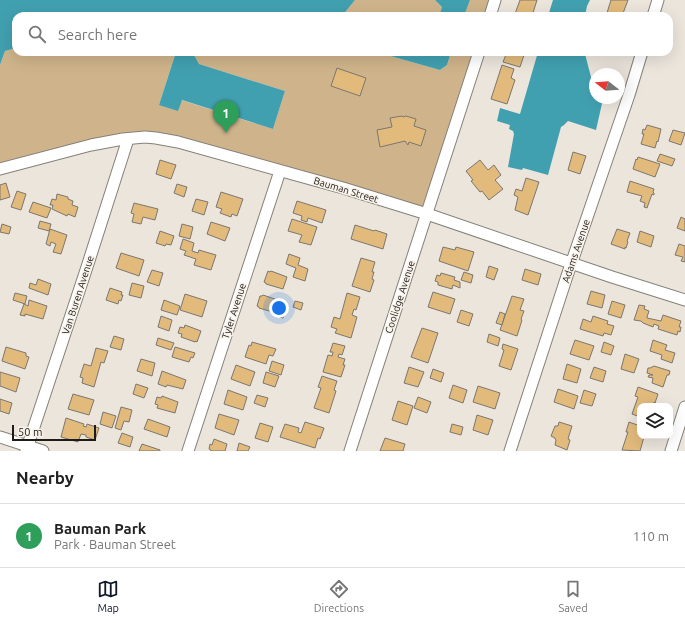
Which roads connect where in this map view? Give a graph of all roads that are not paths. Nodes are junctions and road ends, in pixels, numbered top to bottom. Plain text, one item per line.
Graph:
1 (495, 0) edge
2 (658, 0) edge
3 (491, 12) edge
4 (654, 12) edge
5 (478, 56) edge
6 (641, 56) edge
7 (128, 139) junction
8 (0, 169) edge
9 (280, 171) junction
10 (426, 214) junction
11 (572, 263) junction
12 (685, 300) edge
13 (685, 407) edge
14 (0, 438) edge
15 (27, 449) edge
16 (43, 451) edge
17 (188, 451) edge
18 (350, 451) edge
19 (510, 451) edge
20 (671, 451) edge

1 - 3 street
2 - 4 street
5 - 10 street, Coolidge Avenue
6 - 11 street, Adams Avenue
7 - 8 street, Bauman Street
7 - 9 street, Bauman Street
7 - 15 street, Van Buren Avenue
9 - 10 street, Bauman Street
9 - 17 street, Tyler Avenue
10 - 11 street, Bauman Street
10 - 18 street, Coolidge Avenue
11 - 12 street, Bauman Street
11 - 19 street, Adams Avenue
13 - 20 street
14 - 15 street
15 - 16 street

